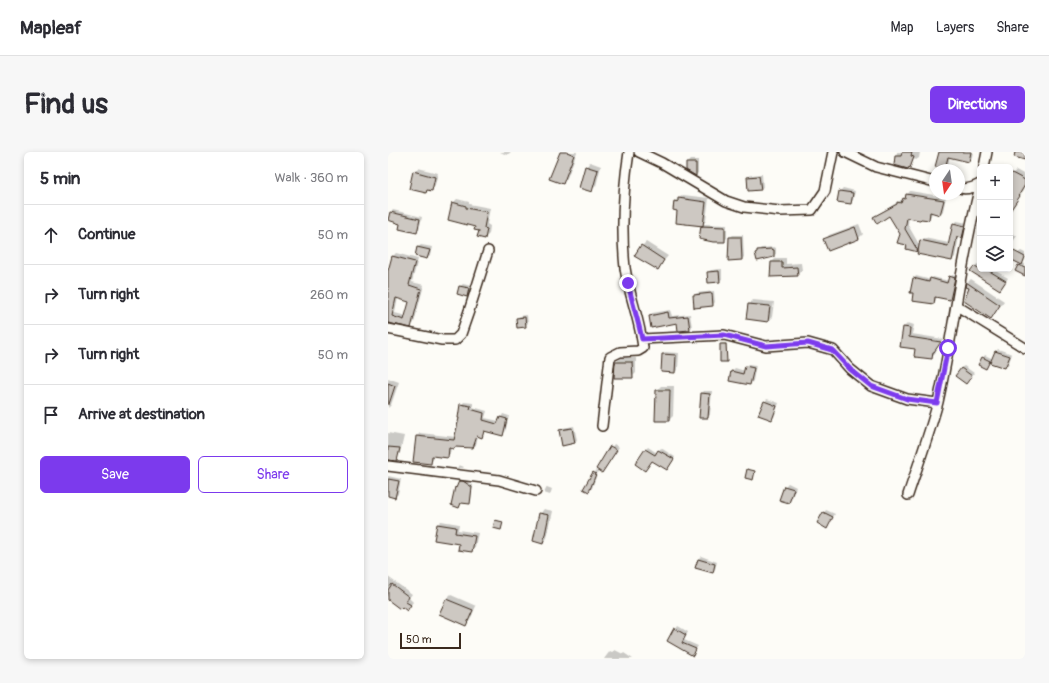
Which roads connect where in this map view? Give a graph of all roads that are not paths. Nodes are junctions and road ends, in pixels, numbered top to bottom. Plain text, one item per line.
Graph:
1 (629, 152) edge
2 (640, 152) edge
3 (833, 152) edge
4 (845, 152) edge
5 (987, 152) edge
6 (985, 164) edge
7 (929, 180) edge
8 (977, 186) edge
9 (965, 190) edge
10 (977, 197) edge
11 (488, 251) dead end
12 (957, 306) junction
13 (388, 329) edge
14 (642, 339) junction
15 (1025, 348) edge
16 (937, 403) junction
17 (602, 426) dead end
18 (388, 466) edge
19 (536, 491) dead end
20 (908, 495) dead end

1 - 14 street
2 - 3 street
4 - 7 street
5 - 6 street
8 - 9 street
10 - 12 street
11 - 13 street
12 - 15 street
12 - 16 street
14 - 16 street
14 - 17 street
16 - 20 street
18 - 19 street

